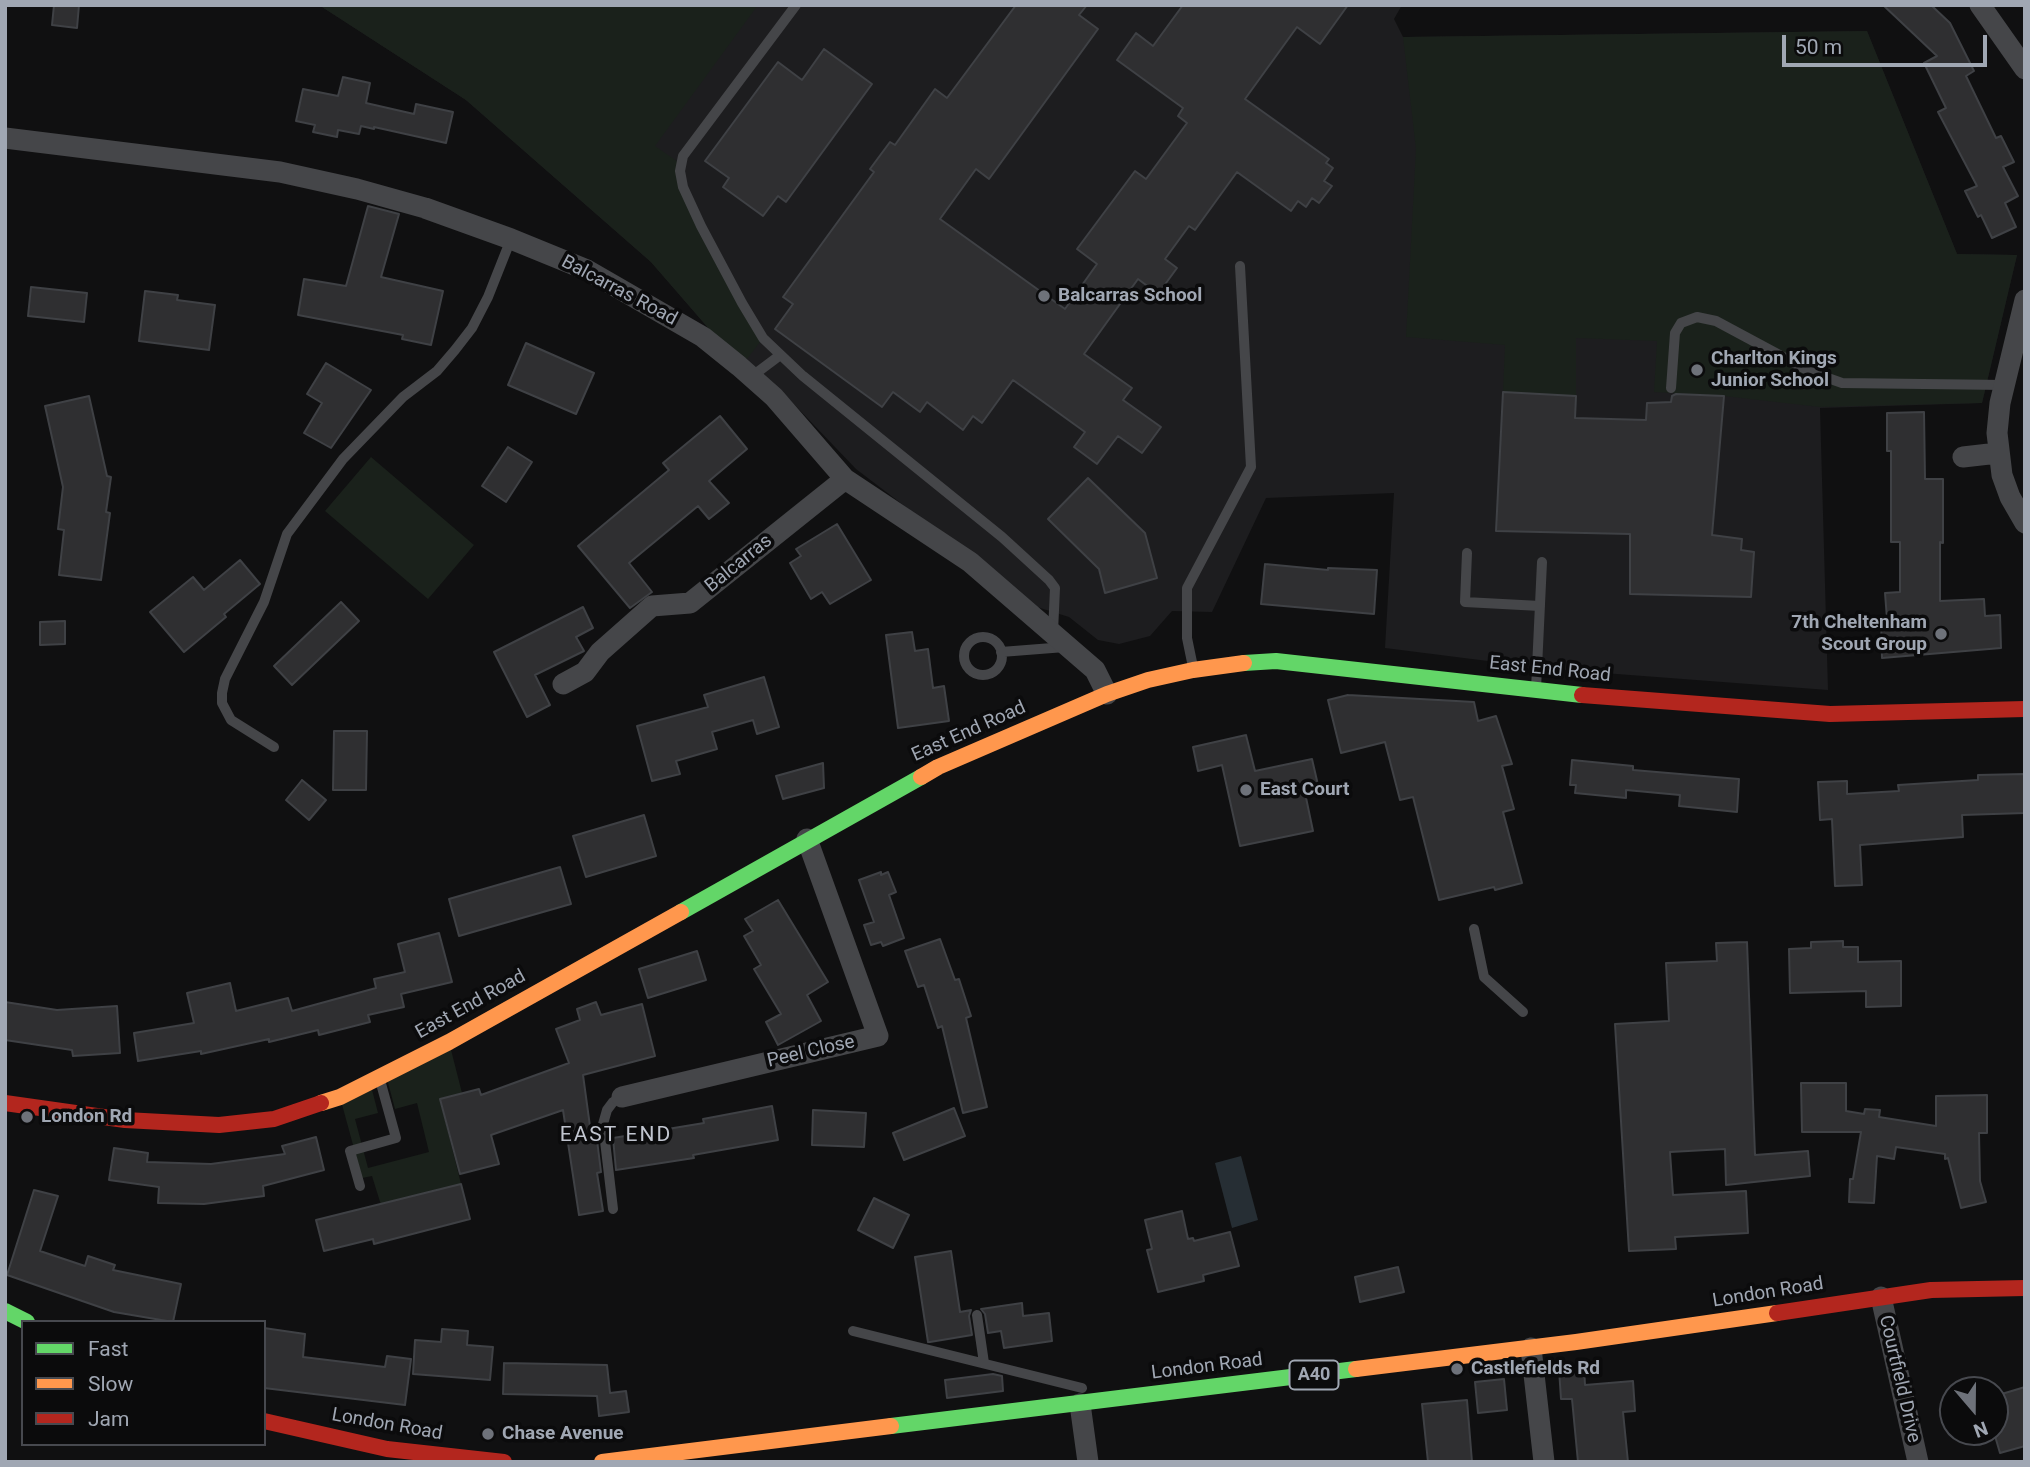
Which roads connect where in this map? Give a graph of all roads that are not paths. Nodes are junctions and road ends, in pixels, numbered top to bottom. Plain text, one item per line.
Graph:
1 (796, 5) edge
2 (1980, 5) edge
3 (2025, 69) edge
4 (5, 138) edge
5 (511, 239) junction
6 (1240, 266) dead end
7 (2025, 300) edge
8 (779, 356) junction
9 (751, 377) junction
10 (2005, 385) junction
11 (1671, 388) dead end
12 (1998, 453) junction
13 (1962, 457) dead end
14 (845, 479) junction
15 (2025, 523) edge
16 (1468, 553) dead end
17 (1542, 562) dead end
18 (1539, 606) junction
19 (1060, 641) junction
20 (1001, 652) dead end
21 (1194, 670) junction
22 (563, 684) dead end
23 (1536, 691) junction
24 (1107, 694) junction
25 (2025, 709) edge
26 (274, 747) dead end
27 (807, 839) junction
28 (1474, 929) dead end
29 (1523, 1012) dead end
30 (379, 1078) junction
31 (622, 1097) joint
32 (5, 1102) edge
33 (360, 1186) dead end
34 (613, 1209) dead end
35 (2025, 1288) edge
36 (1881, 1297) junction
37 (5, 1311) edge
38 (977, 1315) dead end
39 (23, 1320) edge
40 (853, 1331) dead end
41 (1531, 1348) junction
42 (984, 1363) junction
43 (1125, 1398) junction
44 (1080, 1404) junction
45 (266, 1422) edge
46 (384, 1455) edge
47 (505, 1462) edge
48 (602, 1462) edge
49 (1088, 1462) edge
50 (1544, 1462) edge
51 (1918, 1462) edge

1 - 8 lane
2 - 3 street
4 - 5 street, Balcarras Road
5 - 9 street, Balcarras Road
5 - 26 lane
6 - 21 lane
7 - 10 street
8 - 9 lane
8 - 19 lane
9 - 14 street, Balcarras Road
10 - 11 lane
10 - 12 street
12 - 13 street
12 - 15 street
14 - 19 street, Balcarras Road
14 - 22 street, Balcarras
16 - 18 lane
17 - 18 lane
18 - 23 lane
19 - 20 lane
19 - 24 street, Balcarras Road
21 - 23 main road, East End Road
21 - 24 main road, East End Road
23 - 25 main road, East End Road
24 - 27 main road, East End Road
27 - 30 main road, East End Road
27 - 31 street, Peel Close
28 - 29 lane
30 - 32 main road, East End Road
30 - 33 lane
31 - 34 lane
35 - 36 main road, London Road / A40
36 - 41 main road, London Road / A40
36 - 51 street, Courtfield Drive
37 - 39 main road
38 - 42 lane
40 - 42 lane
41 - 43 main road, London Road / A40
41 - 50 street
42 - 43 lane
43 - 44 main road, London Road / A40
44 - 48 main road, London Road / A40
44 - 49 street
45 - 46 main road, London Road
46 - 47 main road, London Road

